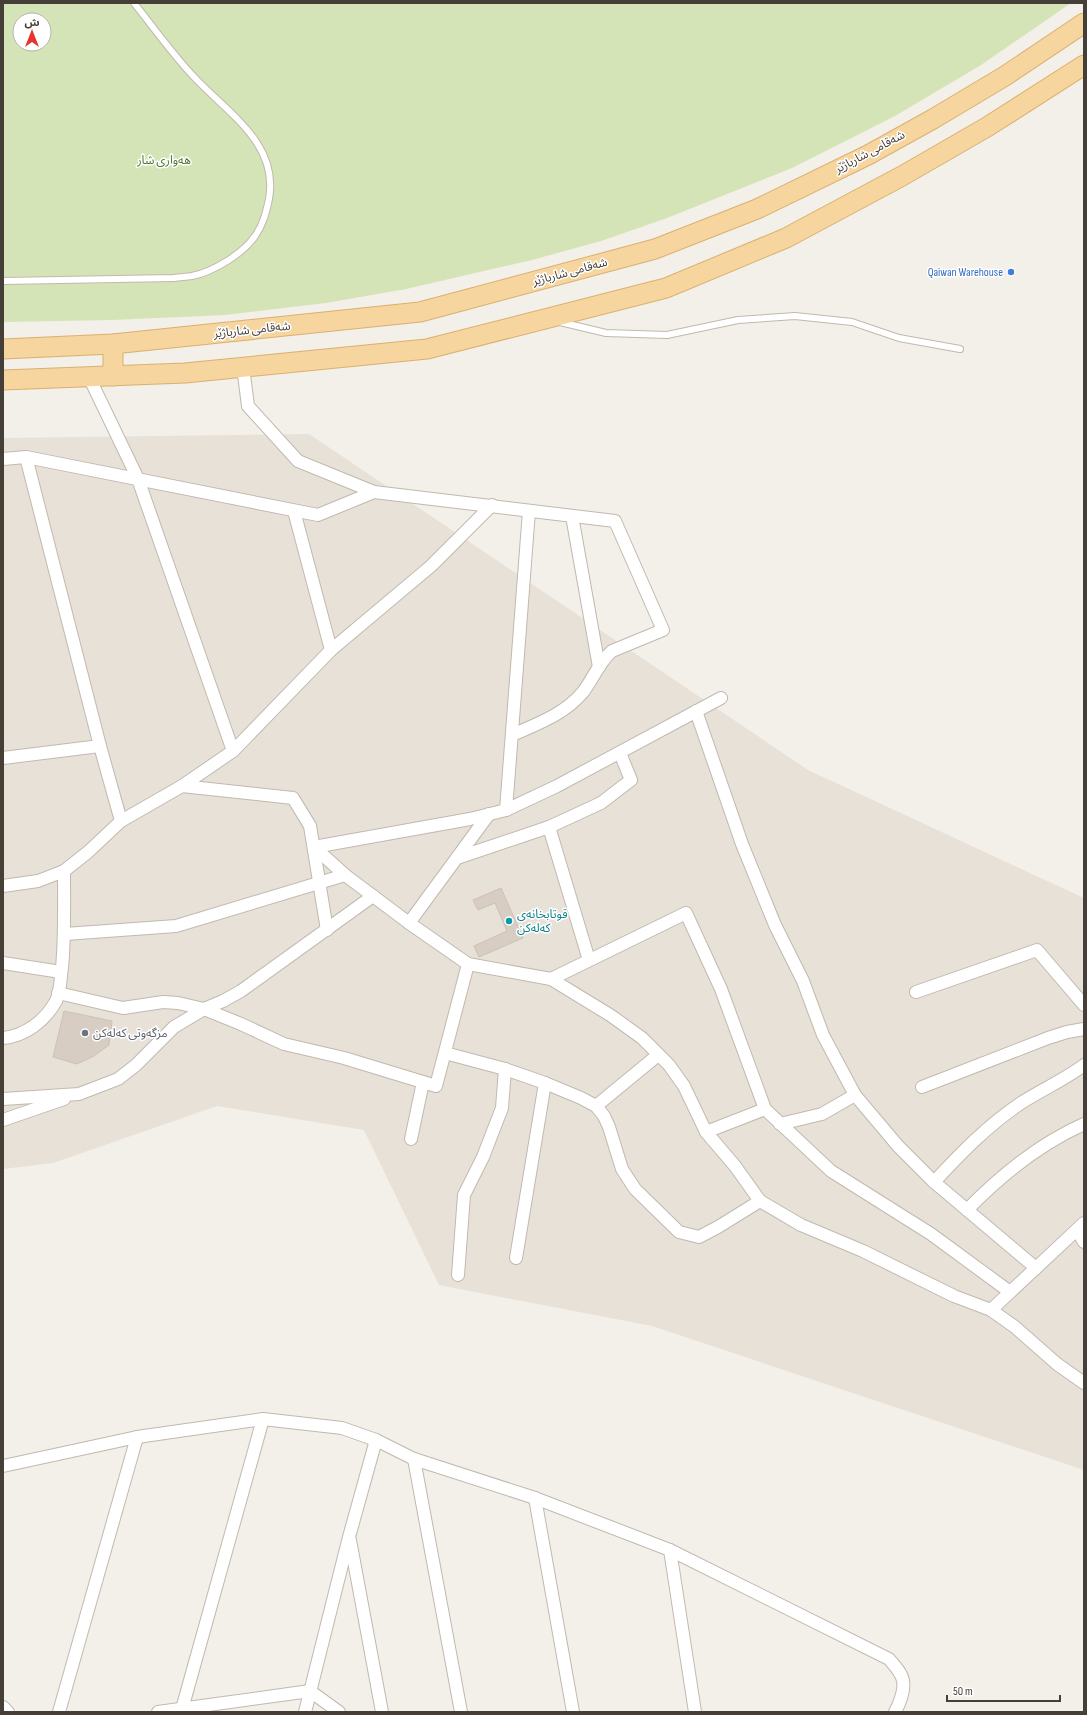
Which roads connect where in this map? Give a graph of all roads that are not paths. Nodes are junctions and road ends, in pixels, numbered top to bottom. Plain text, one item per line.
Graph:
1 (134, 3) edge
2 (1084, 23) edge
3 (1084, 65) edge
4 (3, 281) edge
5 (547, 318) junction
6 (113, 344) junction
7 (3, 349) edge
8 (960, 350) dead end
9 (243, 367) junction
10 (113, 376) junction
11 (90, 377) junction
12 (3, 380) edge
13 (26, 457) junction
14 (3, 459) edge
15 (138, 479) junction
16 (374, 492) junction
17 (492, 505) junction
18 (294, 511) junction
19 (529, 511) junction
20 (572, 516) junction
21 (331, 650) junction
22 (599, 667) junction
23 (721, 698) dead end
24 (696, 711) junction
25 (512, 735) junction
26 (100, 746) junction
27 (233, 751) junction
28 (620, 753) junction
29 (3, 758) edge
30 (182, 786) junction
31 (506, 810) junction
32 (489, 814) junction
33 (121, 821) junction
34 (549, 827) junction
35 (314, 847) junction
36 (457, 858) junction
37 (64, 871) junction
38 (345, 875) junction
39 (320, 883) junction
40 (3, 886) edge
41 (373, 896) junction
42 (409, 923) junction
43 (327, 930) junction
44 (65, 934) junction
45 (589, 960) junction
46 (3, 963) edge
47 (468, 964) junction
48 (61, 972) junction
49 (551, 979) junction
50 (916, 992) dead end
51 (58, 993) junction
52 (1084, 1005) edge
53 (204, 1009) junction
54 (1084, 1030) edge
55 (3, 1038) edge
56 (445, 1053) junction
57 (658, 1055) junction
58 (1084, 1065) edge
59 (505, 1069) junction
60 (423, 1082) junction
61 (545, 1083) junction
62 (922, 1087) dead end
63 (79, 1094) junction
64 (855, 1095) junction
65 (3, 1099) edge
66 (596, 1106) junction
67 (765, 1109) junction
68 (3, 1120) edge
69 (780, 1124) junction
70 (1084, 1124) edge
71 (706, 1132) junction
72 (411, 1139) dead end
73 (934, 1182) junction
74 (760, 1201) junction
75 (967, 1210) junction
76 (1080, 1227) edge
77 (1084, 1242) edge
78 (516, 1258) dead end
79 (1036, 1268) junction
80 (458, 1276) dead end
81 (1010, 1292) junction
82 (991, 1310) junction
83 (1084, 1383) edge
84 (263, 1418) junction
85 (137, 1437) junction
86 (376, 1440) junction
87 (414, 1459) junction
88 (3, 1466) edge
89 (535, 1498) junction
90 (349, 1537) junction
91 (670, 1550) junction
92 (310, 1691) junction
93 (3, 1707) edge
94 (182, 1709) junction
95 (8, 1712) edge
96 (59, 1712) edge
97 (158, 1712) edge
98 (304, 1712) edge
99 (339, 1712) edge
100 (382, 1712) edge
101 (461, 1712) edge
102 (573, 1712) edge
103 (695, 1712) edge
104 (895, 1712) edge

1 - 4 lane
2 - 6 main road, شەقامی شارباژێر
3 - 5 main road
5 - 8 lane
5 - 9 main road
6 - 7 main road, شەقامی شارباژێر
6 - 10 main road
9 - 10 main road
9 - 16 street
10 - 11 main road
11 - 12 main road
11 - 15 street
13 - 14 street
13 - 15 street
13 - 26 street
15 - 18 street
15 - 27 street
16 - 17 street
16 - 18 street
17 - 19 street
17 - 21 street
18 - 21 street
19 - 20 street
19 - 25 street
20 - 22 street
20 - 22 street
21 - 27 street
22 - 25 street
23 - 24 street
24 - 28 street
24 - 64 street
25 - 31 street
26 - 29 street
26 - 33 street
27 - 30 street
28 - 31 street
28 - 34 street
30 - 33 street
30 - 35 street
31 - 32 street
32 - 35 street
32 - 36 street
33 - 37 street
34 - 36 street
34 - 45 street
35 - 38 street
35 - 39 street
36 - 42 street
37 - 40 street
37 - 44 street
38 - 39 street
38 - 41 street
39 - 43 street
39 - 44 street
41 - 42 street
41 - 43 street
42 - 47 street
43 - 53 street
44 - 48 street
45 - 49 street
45 - 67 street
46 - 48 street
47 - 49 street
47 - 56 street
48 - 51 street
49 - 57 street
50 - 52 street
51 - 53 street
51 - 55 street
53 - 60 street
53 - 63 street
54 - 62 street
56 - 59 street
56 - 60 street
57 - 66 street
57 - 71 street
58 - 73 street
59 - 61 street
59 - 80 street
60 - 72 street
61 - 66 street
61 - 78 street
63 - 65 street
63 - 68 street
64 - 69 street
64 - 73 street
66 - 74 street
67 - 69 street
67 - 71 street
69 - 81 street
70 - 75 street
71 - 74 street
73 - 75 street
74 - 82 street
75 - 79 street
76 - 77 street
76 - 79 street
79 - 81 street
81 - 82 street
82 - 83 street
84 - 85 street
84 - 86 street
84 - 94 street
85 - 88 street
85 - 96 street
86 - 87 street
86 - 90 street
87 - 89 street
87 - 101 street
89 - 91 street
89 - 102 street
90 - 92 street
90 - 100 street
91 - 103 street
91 - 104 street
92 - 94 street
92 - 98 street
92 - 99 street
93 - 95 street
94 - 97 street

